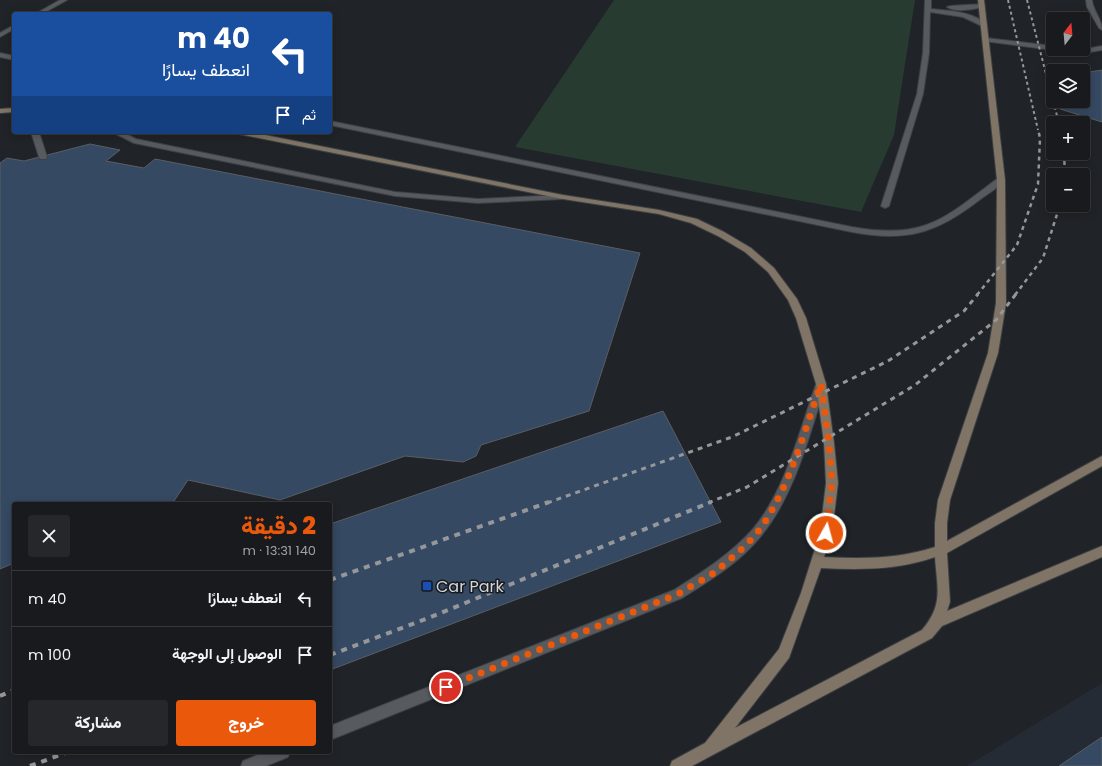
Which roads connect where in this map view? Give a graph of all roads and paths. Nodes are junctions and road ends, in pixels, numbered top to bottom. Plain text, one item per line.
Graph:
1 (64, 0) edge
2 (1090, 0) edge
3 (982, 3) edge
4 (928, 5) edge
5 (42, 12) edge
6 (984, 25) junction
7 (12, 28) edge
8 (1102, 28) edge
9 (0, 35) edge
10 (986, 40) junction
11 (1046, 47) edge
12 (1102, 48) edge
13 (1090, 50) edge
14 (0, 55) edge
15 (12, 58) edge
16 (12, 110) edge
17 (0, 111) edge
18 (332, 123) edge
19 (36, 134) edge
20 (120, 134) edge
21 (249, 134) edge
22 (43, 156) dead end
23 (1001, 180) junction
24 (563, 197) junction
25 (886, 206) dead end
26 (821, 384) junction
27 (1102, 461) edge
28 (941, 550) junction
29 (1102, 551) edge
30 (818, 562) junction
31 (937, 622) junction
32 (332, 732) edge
33 (709, 750) junction
34 (278, 754) edge
35 (248, 766) edge
36 (677, 766) edge

1 - 5 lane
2 - 8 lane
3 - 4 lane
3 - 6 main road
4 - 6 lane
4 - 25 lane
6 - 10 main road
7 - 9 lane
10 - 11 lane
10 - 23 main road
12 - 13 lane
14 - 15 lane
16 - 17 main road
18 - 23 lane
19 - 22 lane
20 - 24 lane
21 - 24 main road
23 - 28 main road
24 - 26 main road
26 - 30 main road
26 - 32 lane
27 - 28 main road
28 - 30 main road
28 - 31 main road
29 - 31 main road
30 - 33 main road
31 - 33 main road
33 - 36 main road
34 - 35 lane

